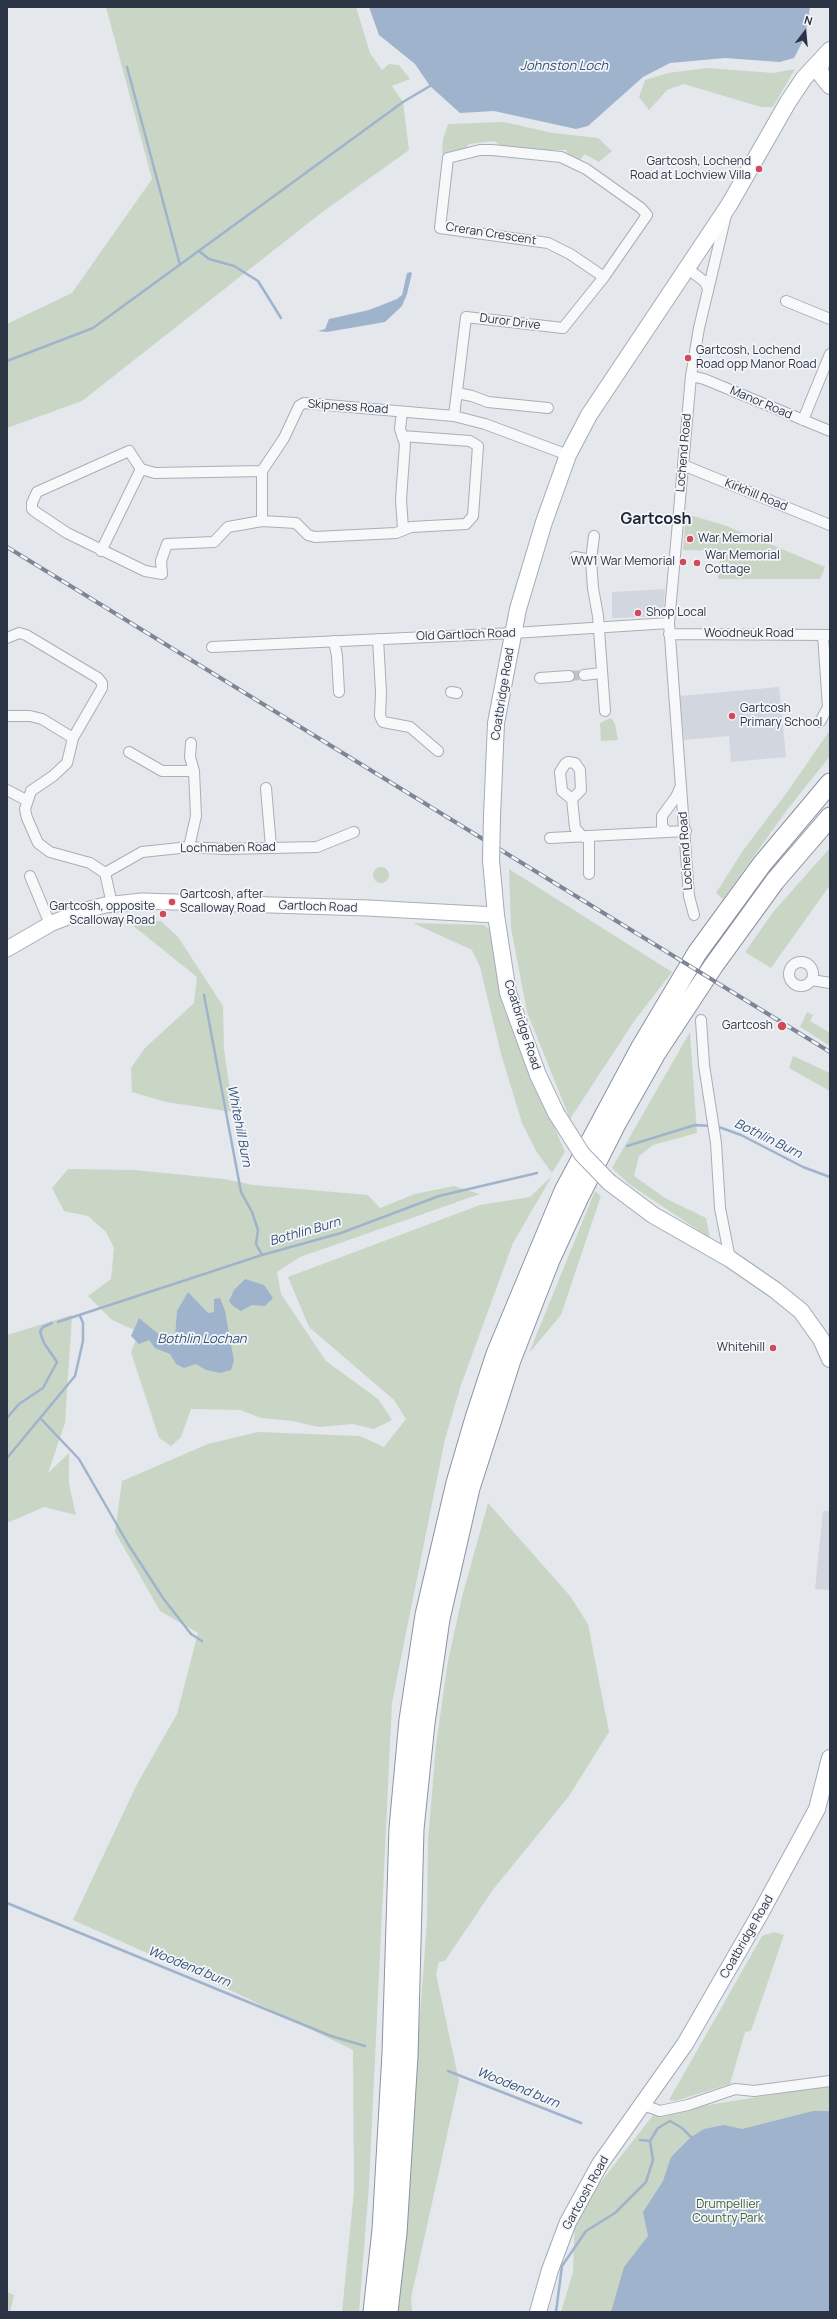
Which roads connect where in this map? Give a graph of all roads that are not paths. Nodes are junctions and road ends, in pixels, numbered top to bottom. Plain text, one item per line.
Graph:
1 (826, 55) edge
2 (828, 84) edge
3 (798, 88) junction
4 (729, 205) junction
5 (687, 268) junction
6 (604, 277) junction
7 (708, 289) junction
8 (786, 301) dead end
9 (830, 319) edge
10 (830, 354) edge
11 (691, 376) junction
12 (457, 394) junction
13 (548, 408) dead end
14 (402, 412) junction
15 (454, 416) junction
16 (803, 420) junction
17 (830, 431) edge
18 (402, 436) junction
19 (568, 455) junction
20 (683, 465) junction
21 (141, 469) junction
22 (262, 471) junction
23 (262, 521) junction
24 (830, 525) edge
25 (403, 529) junction
26 (594, 536) dead end
27 (101, 551) junction
28 (575, 557) dead end
29 (591, 560) junction
30 (669, 623) junction
31 (597, 628) junction
32 (514, 633) junction
33 (669, 634) junction
34 (826, 635) edge
35 (7, 638) edge
36 (378, 639) junction
37 (334, 641) junction
38 (212, 647) dead end
39 (601, 674) junction
40 (584, 675) tunnel mouth
41 (569, 676) tunnel mouth
42 (540, 678) dead end
43 (339, 692) dead end
44 (606, 711) dead end
45 (7, 716) edge
46 (820, 722) dead end
47 (74, 738) junction
48 (191, 743) dead end
49 (438, 751) dead end
50 (129, 752) dead end
51 (194, 771) junction
52 (829, 783) edge
53 (682, 786) junction
54 (266, 788) dead end
55 (7, 790) edge
56 (572, 799) dead end
57 (26, 800) junction
58 (830, 818) edge
59 (686, 831) junction
60 (354, 832) dead end
61 (667, 832) junction
62 (586, 837) junction
63 (550, 838) dead end
64 (189, 847) junction
65 (271, 847) junction
66 (105, 873) junction
67 (589, 874) dead end
68 (30, 876) dead end
69 (112, 904) junction
70 (496, 915) junction
71 (694, 915) dead end
72 (50, 924) junction
73 (7, 948) edge
74 (812, 980) dead end
75 (830, 983) edge
76 (701, 1020) dead end
77 (730, 1259) junction
78 (830, 1359) edge
79 (830, 1758) edge
80 (830, 2081) edge
81 (643, 2105) junction
82 (372, 2312) edge
83 (388, 2312) edge
84 (538, 2312) edge

1 - 2 main road
1 - 3 main road, Coatbridge Road
2 - 3 main road
3 - 4 main road, Coatbridge Road
4 - 5 main road, Coatbridge Road
4 - 7 street, Lochend Road
5 - 7 street
5 - 19 main road, Coatbridge Road
6 - 6 street, Creran Crescent
6 - 12 street, Duror Drive
7 - 11 street, Lochend Road
8 - 9 street
10 - 16 street
11 - 16 street, Manor Road
11 - 20 street, Lochend Road
12 - 13 street
12 - 15 street, Duror Drive
14 - 15 street
14 - 18 street, Skipness Road
14 - 22 street, Skipness Road
15 - 19 street
16 - 17 street, Manor Road
18 - 25 street, Skipness Road
18 - 25 street
19 - 32 main road, Coatbridge Road
20 - 24 street, Kirkhill Road
20 - 30 street, Lochend Road
21 - 22 street
21 - 27 street
21 - 27 street
22 - 23 street
23 - 25 street
23 - 27 street
26 - 29 street
28 - 29 street
29 - 31 street
30 - 31 street, Old Gartloch Road
30 - 33 street, Lochend Road
31 - 32 street, Old Gartloch Road
31 - 39 street
32 - 36 street, Old Gartloch Road
32 - 70 main road, Coatbridge Road, bridge
33 - 34 street, Woodneuk Road
33 - 53 street, Lochend Road
34 - 46 street
35 - 47 street
36 - 37 street, Old Gartloch Road
36 - 49 street
37 - 38 street, Old Gartloch Road
37 - 43 street
39 - 40 street
39 - 44 street
41 - 42 street
45 - 47 street
47 - 57 street
48 - 51 street
50 - 51 street
51 - 64 street
52 - 82 highway
53 - 59 street, Lochend Road
53 - 61 street, Lochend Road
54 - 65 street
55 - 57 street
56 - 62 street
57 - 66 street
58 - 83 highway
59 - 61 street
59 - 71 street, Lochend Road
60 - 65 street, Lochmaben Road
61 - 62 street
62 - 63 street
62 - 67 street
64 - 65 street, Lochmaben Road
64 - 66 street, Lochmaben Road
66 - 69 street
68 - 72 street
69 - 70 main road, Gartloch Road
69 - 72 main road, Gartloch Road
70 - 77 main road, Coatbridge Road, bridge
72 - 73 main road, Gartloch Road
74 - 75 street
76 - 77 street
77 - 78 main road, Coatbridge Road
79 - 81 main road, Coatbridge Road
80 - 81 street
81 - 84 main road, Gartcosh Road

